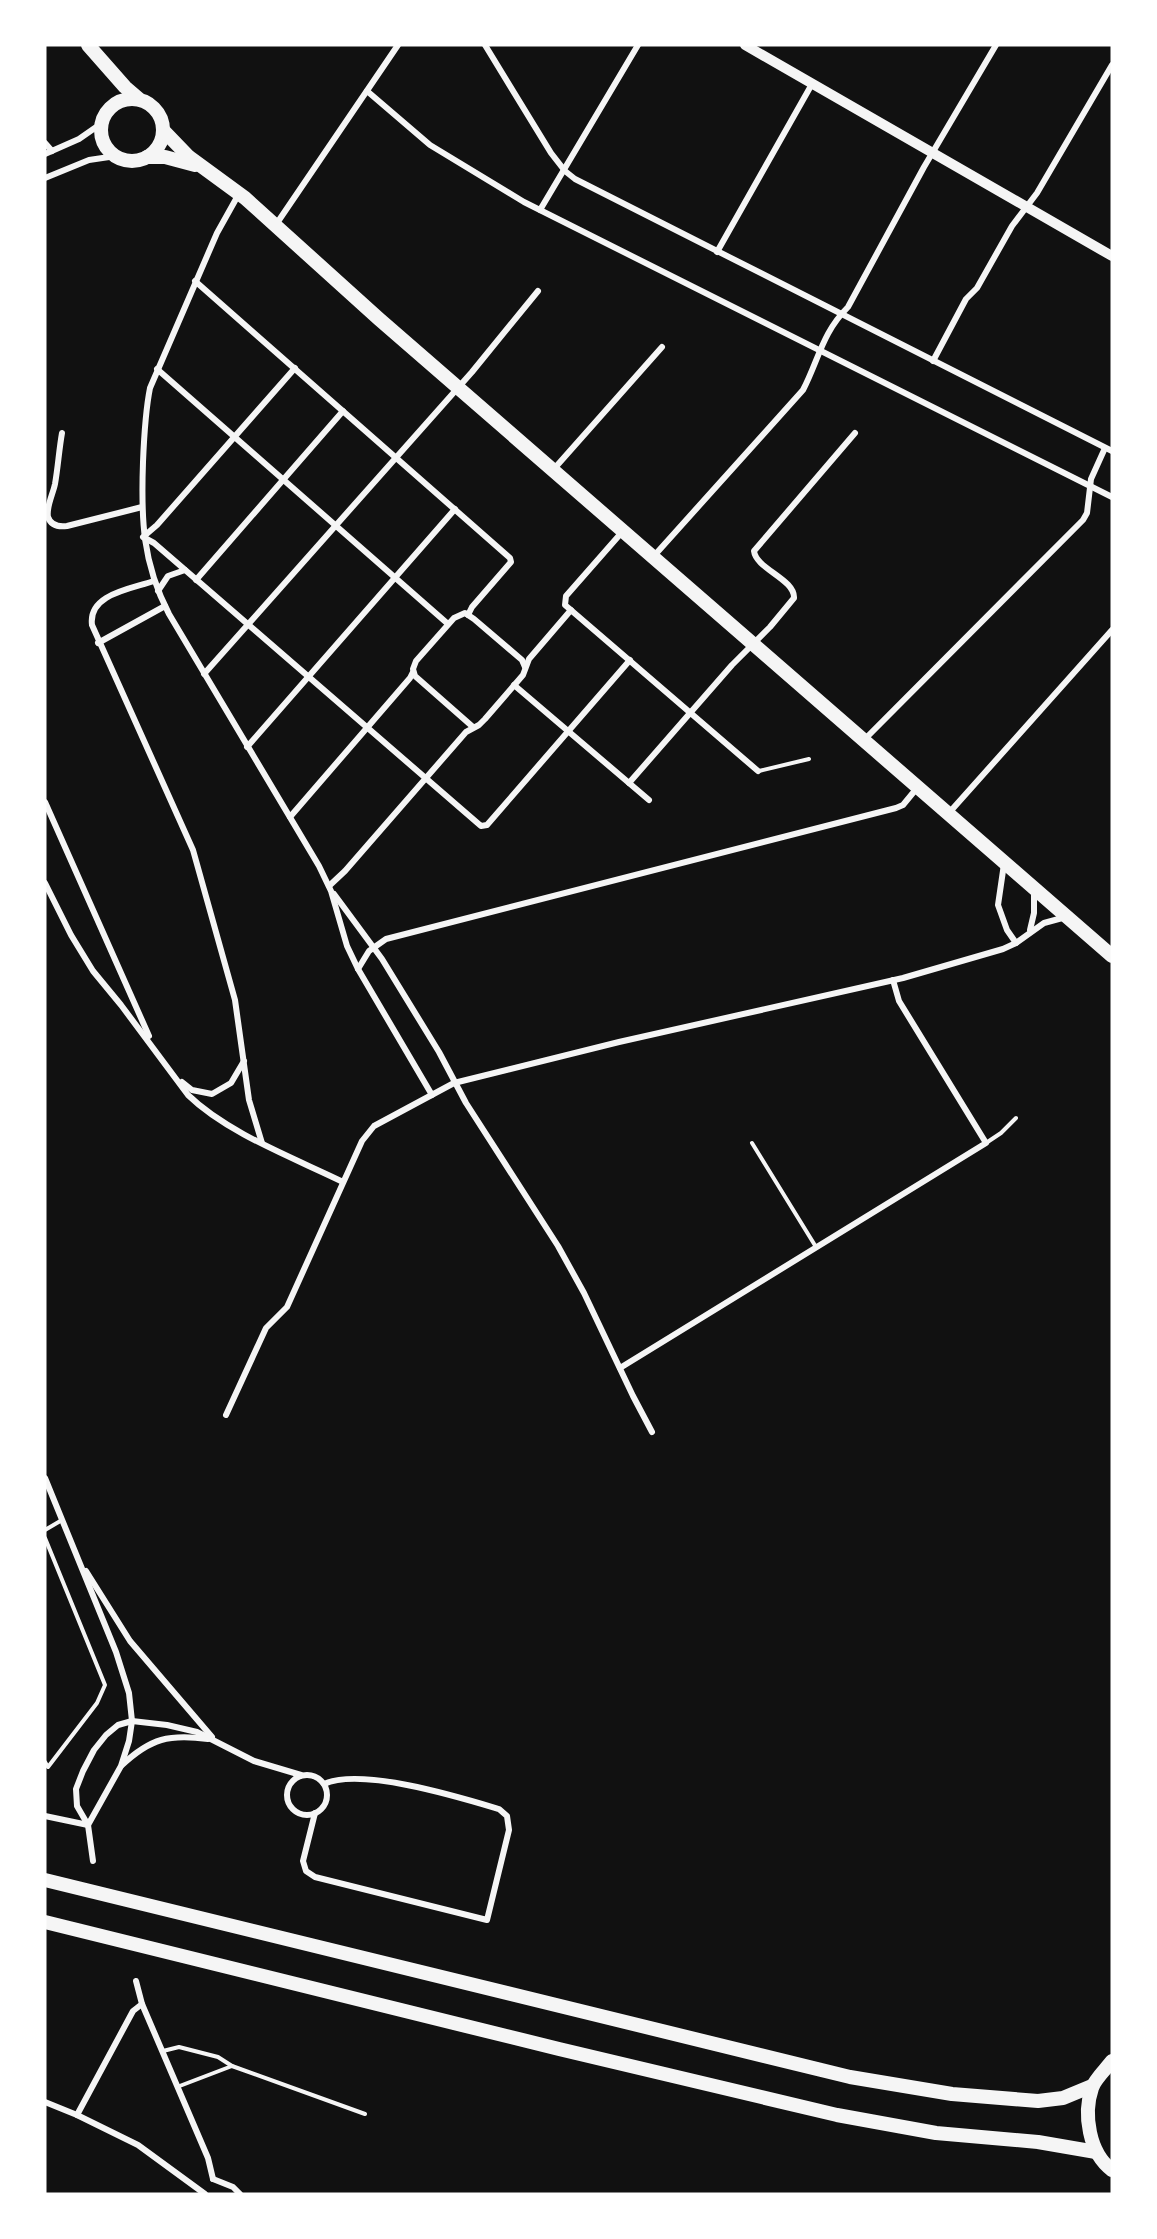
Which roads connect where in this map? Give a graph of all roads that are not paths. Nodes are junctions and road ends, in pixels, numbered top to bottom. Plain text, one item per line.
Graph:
1 (88, 45) edge
2 (398, 45) edge
3 (483, 45) edge
4 (638, 45) edge
5 (745, 45) edge
6 (996, 45) edge
7 (106, 64) junction
8 (1112, 65) edge
9 (812, 84) junction
10 (367, 91) junction
11 (138, 99) junction
12 (110, 108) junction
13 (102, 123) junction
14 (163, 130) junction
15 (45, 143) edge
16 (49, 153) edge
17 (932, 153) junction
18 (116, 156) junction
19 (147, 157) junction
20 (204, 169) junction
21 (565, 171) junction
22 (45, 178) edge
23 (237, 192) junction
24 (1026, 207) junction
25 (540, 210) junction
26 (275, 226) junction
27 (717, 252) junction
28 (1112, 256) edge
29 (195, 281) junction
30 (538, 291) dead end
31 (841, 314) junction
32 (662, 347) dead end
33 (819, 351) junction
34 (933, 361) junction
35 (294, 368) junction
36 (157, 369) junction
37 (457, 387) junction
38 (343, 411) junction
39 (62, 433) dead end
40 (855, 433) dead end
41 (234, 437) junction
42 (1109, 450) edge
43 (395, 457) junction
44 (553, 471) junction
45 (283, 480) junction
46 (1089, 485) junction
47 (1112, 497) edge
48 (142, 507) junction
49 (455, 509) junction
50 (334, 526) junction
51 (623, 531) junction
52 (143, 537) junction
53 (652, 557) junction
54 (185, 570) junction
55 (394, 579) junction
56 (196, 580) junction
57 (154, 581) junction
58 (158, 591) junction
59 (165, 606) junction
60 (569, 608) junction
61 (468, 615) junction
62 (448, 624) junction
63 (248, 625) junction
64 (1112, 630) edge
65 (98, 643) junction
66 (753, 644) junction
67 (630, 660) junction
68 (525, 667) junction
69 (413, 671) junction
70 (204, 674) junction
71 (308, 678) junction
72 (514, 686) junction
73 (690, 713) junction
74 (473, 727) junction
75 (366, 729) junction
76 (569, 731) junction
77 (864, 740) junction
78 (247, 747) junction
79 (809, 759) dead end
80 (758, 771) joint
81 (424, 779) junction
82 (629, 783) junction
83 (917, 788) junction
84 (649, 800) dead end
85 (45, 802) edge
86 (948, 814) junction
87 (48, 817) edge
88 (290, 817) junction
89 (1004, 864) junction
90 (45, 883) edge
91 (328, 886) junction
92 (1034, 889) junction
93 (1066, 917) junction
94 (1026, 935) junction
95 (1016, 943) junction
96 (374, 947) junction
97 (1112, 956) edge
98 (358, 969) junction
99 (893, 980) junction
100 (156, 1050) junction
101 (244, 1060) junction
102 (176, 1078) junction
103 (454, 1083) junction
104 (432, 1095) junction
105 (1016, 1118) dead end
106 (262, 1143) junction
107 (752, 1143) dead end
108 (986, 1143) junction
109 (344, 1182) junction
110 (816, 1247) junction
111 (620, 1368) junction
112 (226, 1415) dead end
113 (652, 1432) dead end
114 (45, 1478) edge
115 (62, 1520) junction
116 (45, 1530) edge
117 (45, 1538) edge
118 (76, 1556) junction
119 (132, 1721) junction
120 (215, 1740) junction
121 (45, 1762) edge
122 (121, 1766) junction
123 (301, 1775) junction
124 (324, 1784) junction
125 (315, 1813) junction
126 (45, 1816) edge
127 (88, 1826) junction
128 (93, 1861) dead end
129 (45, 1880) edge
130 (45, 1922) edge
131 (136, 1981) dead end
132 (142, 2004) junction
133 (162, 2051) junction
134 (1112, 2061) edge
135 (232, 2066) junction
136 (177, 2086) junction
137 (1092, 2086) junction
138 (45, 2102) edge
139 (365, 2114) dead end
140 (77, 2115) junction
141 (1096, 2152) junction
142 (1112, 2170) edge
143 (213, 2179) junction
144 (203, 2192) edge
145 (240, 2194) edge

1 - 7 highway
2 - 10 street
3 - 21 street
4 - 21 street
5 - 9 street
6 - 17 street
7 - 11 highway
7 - 12 highway
8 - 24 street
9 - 17 street
9 - 27 street
10 - 25 street
10 - 26 street
11 - 12 highway
11 - 14 highway
12 - 13 highway
13 - 16 street
13 - 18 highway
14 - 19 highway
14 - 20 highway
15 - 16 street
17 - 24 street
17 - 31 street
18 - 19 highway
18 - 22 street
19 - 20 highway
20 - 23 highway
21 - 25 street
21 - 27 street
23 - 26 highway
23 - 29 street
24 - 28 street
24 - 34 street
25 - 33 street
26 - 37 highway
27 - 31 street
29 - 35 street
29 - 36 street
30 - 37 street
31 - 33 street
31 - 34 street
32 - 44 street
33 - 46 street
33 - 53 street
34 - 42 street
35 - 38 street
35 - 41 street
36 - 41 street
36 - 48 street
37 - 43 street
37 - 44 highway
38 - 43 street
38 - 45 street
39 - 48 street
40 - 66 street
41 - 45 street
41 - 52 street
42 - 46 street
43 - 49 street
43 - 50 street
44 - 51 highway
45 - 50 street
45 - 56 street
46 - 47 street
46 - 77 street
48 - 52 street
49 - 55 street
49 - 61 street
50 - 55 street
50 - 63 street
51 - 53 highway
51 - 60 street
52 - 54 street
52 - 57 street
53 - 66 highway
54 - 56 street
54 - 58 street
55 - 62 street
55 - 71 street
56 - 63 street
57 - 58 street
57 - 65 street
58 - 59 street
59 - 65 street
59 - 70 street
60 - 67 street
60 - 68 street
61 - 62 street
61 - 68 street
62 - 69 street
63 - 70 street
63 - 71 street
64 - 86 street
65 - 101 street
66 - 73 street
66 - 77 highway
67 - 73 street
67 - 76 street
68 - 72 street
69 - 74 street
69 - 75 street
70 - 78 street
71 - 75 street
71 - 78 street
72 - 74 street
72 - 76 street
73 - 80 street
73 - 82 street
74 - 81 street
75 - 81 street
75 - 88 street
76 - 81 street
76 - 82 street
77 - 83 highway
78 - 88 street
79 - 80 lane
81 - 91 street
82 - 84 street
83 - 86 highway
83 - 96 street
85 - 87 street
86 - 89 highway
87 - 100 street
88 - 91 street
89 - 92 highway
89 - 95 street
90 - 100 street
91 - 96 street
91 - 98 street
92 - 93 highway
92 - 94 street
93 - 94 street
93 - 97 highway
94 - 95 street
95 - 99 street
96 - 98 street
96 - 103 street
98 - 104 street
99 - 103 street
99 - 108 street
100 - 102 street
101 - 102 street
101 - 106 street
102 - 106 street
103 - 104 street
103 - 111 street
104 - 109 street
105 - 108 lane
106 - 109 street
107 - 110 lane
108 - 110 street
109 - 112 street
110 - 111 street
111 - 113 street
114 - 115 street
115 - 116 lane
115 - 118 street
117 - 121 lane
118 - 119 street
118 - 120 street
119 - 120 street
119 - 122 street
119 - 127 street
120 - 122 street
120 - 123 street
122 - 127 street
123 - 124 street
123 - 125 street
124 - 125 street
124 - 125 street
126 - 127 street
127 - 128 street
129 - 137 highway
130 - 141 highway
131 - 132 street
132 - 133 street
132 - 140 street
133 - 135 lane
133 - 136 street
134 - 137 highway
135 - 136 lane
135 - 139 lane
136 - 143 street
137 - 141 highway
138 - 140 street
140 - 144 street
141 - 142 highway
143 - 144 street
143 - 145 street

